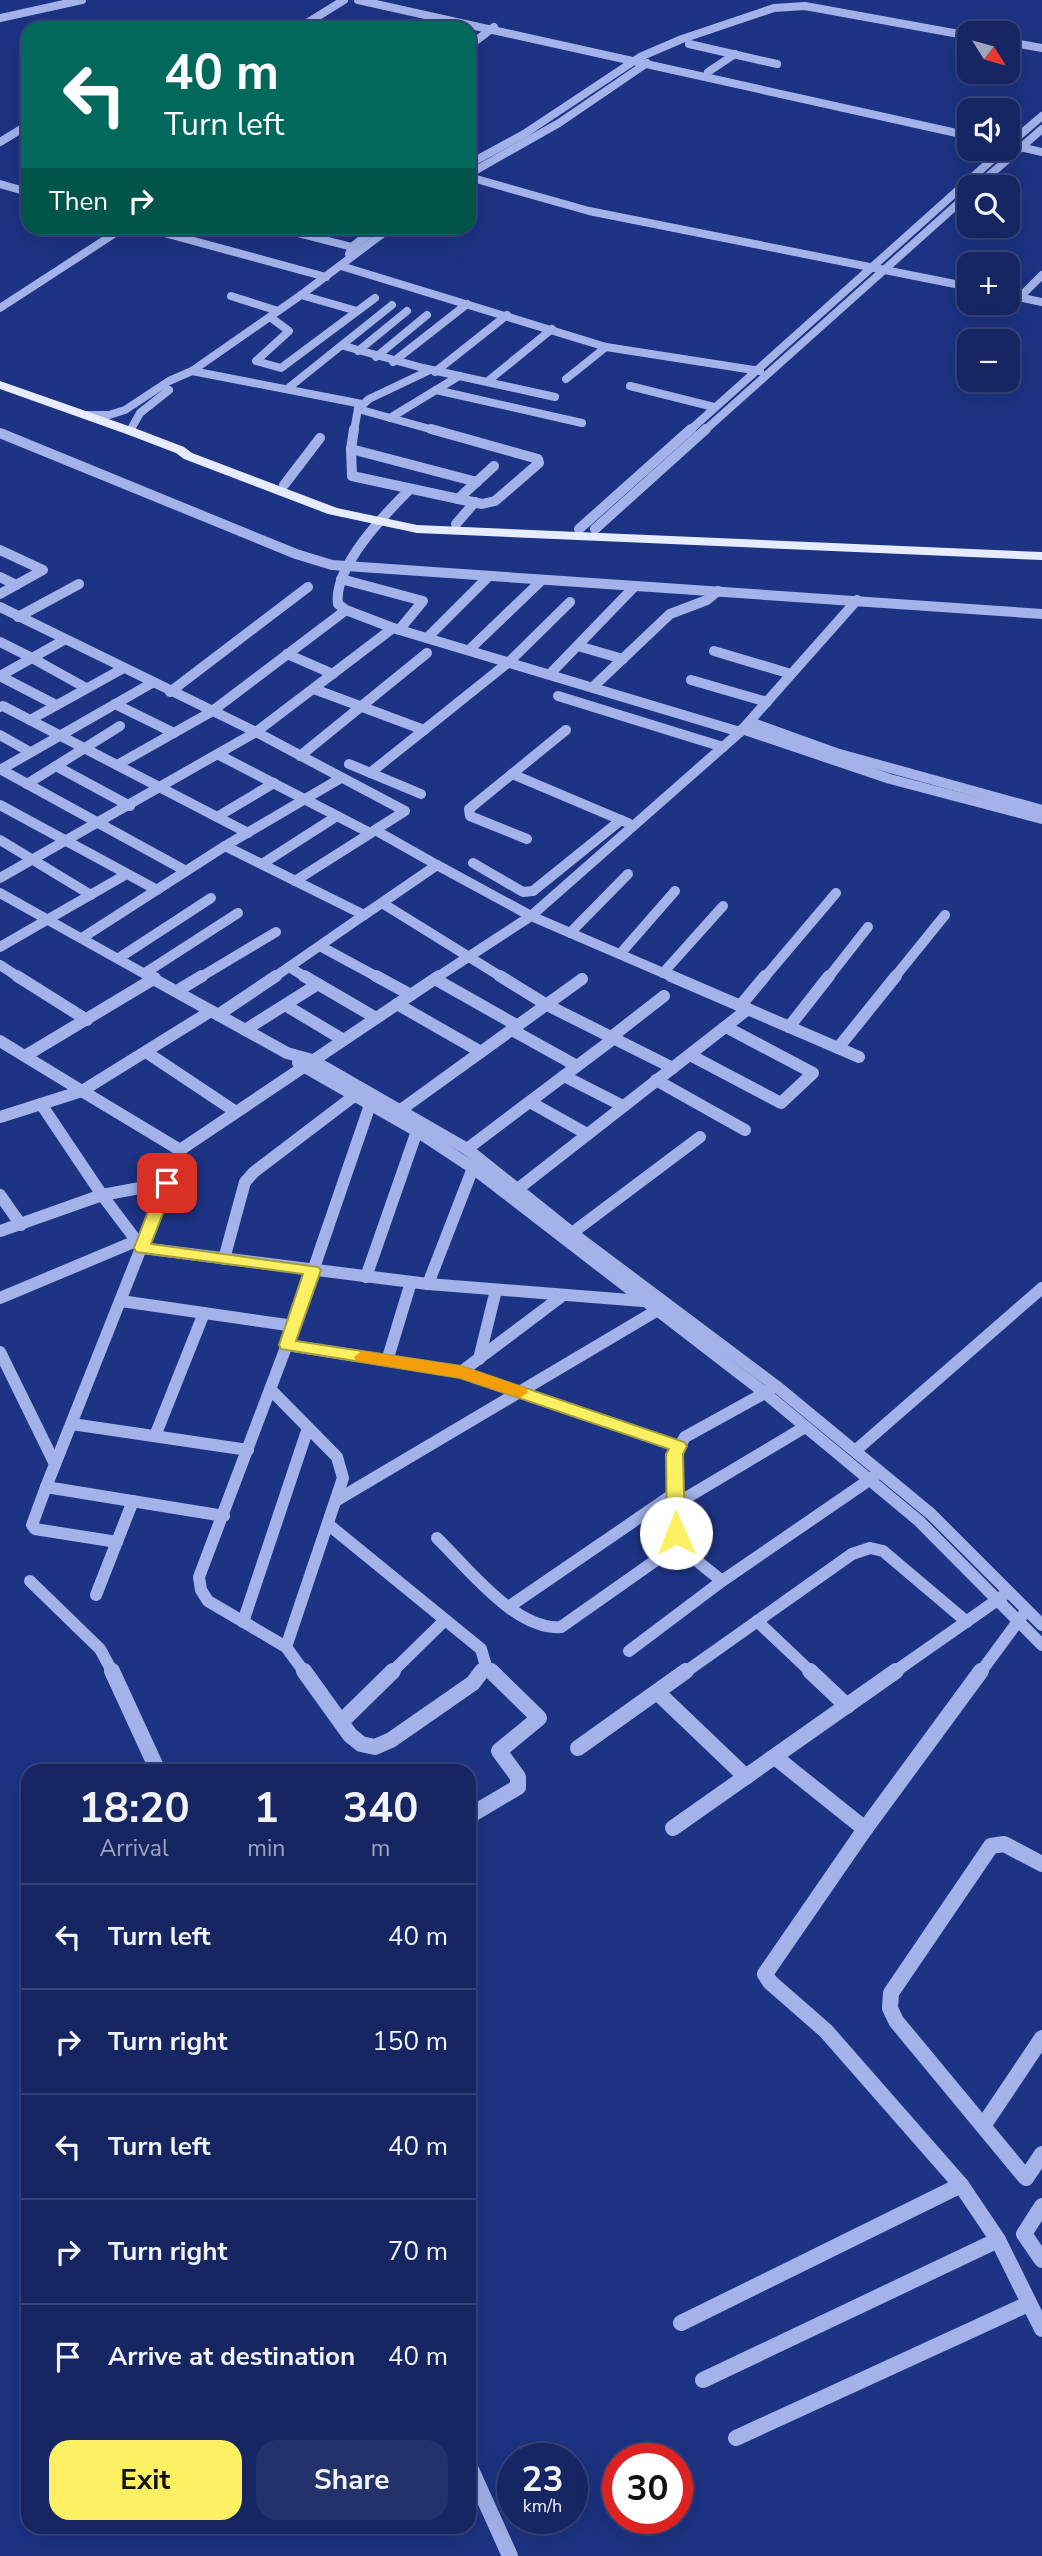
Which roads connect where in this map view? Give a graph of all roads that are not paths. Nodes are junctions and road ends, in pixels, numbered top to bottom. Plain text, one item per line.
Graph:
1 (59, 0) edge
2 (82, 0) edge
3 (344, 0) edge
4 (358, 0) edge
5 (382, 0) edge
6 (795, 3) edge
7 (805, 6) junction
8 (0, 16) edge
9 (310, 21) edge
10 (464, 21) edge
11 (469, 21) edge
12 (476, 23) edge
13 (476, 23) edge
14 (494, 27) junction
15 (957, 34) edge
16 (476, 41) edge
17 (689, 44) junction
18 (1020, 44) edge
19 (1042, 48) edge
20 (736, 54) junction
21 (643, 61) junction
22 (777, 64) dead end
23 (708, 72) junction
24 (1042, 116) edge
25 (957, 127) edge
26 (21, 129) edge
27 (1042, 129) edge
28 (957, 133) edge
29 (1020, 133) edge
30 (0, 142) edge
31 (1020, 144) edge
32 (1023, 145) junction
33 (1042, 146) edge
34 (1042, 152) edge
35 (990, 161) edge
36 (476, 167) edge
37 (476, 168) edge
38 (476, 174) edge
39 (989, 175) edge
40 (0, 184) edge
41 (21, 190) edge
42 (957, 205) edge
43 (112, 235) edge
44 (172, 235) edge
45 (305, 235) edge
46 (367, 235) edge
47 (381, 235) edge
48 (352, 247) junction
49 (344, 264) junction
50 (873, 265) junction
51 (887, 268) junction
52 (1042, 275) edge
53 (326, 277) junction
54 (957, 282) edge
55 (1020, 294) edge
56 (1023, 294) junction
57 (301, 295) junction
58 (1020, 295) edge
59 (231, 296) dead end
60 (376, 298) dead end
61 (1042, 300) edge
62 (467, 304) junction
63 (392, 305) dead end
64 (0, 308) edge
65 (407, 311) dead end
66 (357, 312) junction
67 (274, 314) junction
68 (427, 315) dead end
69 (507, 315) junction
70 (552, 329) junction
71 (344, 346) junction
72 (606, 347) junction
73 (358, 351) junction
74 (376, 357) junction
75 (393, 362) junction
76 (755, 370) junction
77 (190, 372) junction
78 (432, 372) junction
79 (770, 372) junction
80 (0, 376) edge
81 (459, 376) junction
82 (566, 379) dead end
83 (488, 381) junction
84 (0, 385) edge
85 (629, 386) dead end
86 (287, 389) junction
87 (436, 390) junction
88 (555, 397) dead end
89 (360, 407) junction
90 (714, 407) junction
91 (65, 408) junction
92 (87, 415) junction
93 (390, 418) junction
94 (582, 423) dead end
95 (130, 431) junction
96 (0, 433) edge
97 (320, 438) dead end
98 (351, 449) junction
99 (180, 450) junction
100 (494, 466) dead end
101 (477, 482) junction
102 (284, 485) junction
103 (410, 489) junction
104 (458, 499) junction
105 (475, 502) junction
106 (379, 519) junction
107 (456, 524) junction
108 (579, 529) junction
109 (595, 529) junction
110 (1042, 548) edge
111 (0, 550) edge
112 (1042, 556) edge
113 (351, 566) junction
114 (489, 576) junction
115 (0, 577) edge
116 (341, 579) junction
117 (542, 580) junction
118 (79, 584) dead end
119 (16, 585) junction
120 (635, 586) junction
121 (308, 587) dead end
122 (718, 591) junction
123 (0, 594) edge
124 (857, 600) junction
125 (570, 602) dead end
126 (0, 607) edge
127 (345, 610) junction
128 (1042, 614) edge
129 (18, 617) junction
130 (396, 629) junction
131 (428, 638) junction
132 (64, 640) junction
133 (1, 644) edge
134 (578, 646) junction
135 (469, 650) junction
136 (714, 651) dead end
137 (427, 653) dead end
138 (287, 654) junction
139 (32, 658) junction
140 (623, 659) junction
141 (509, 662) junction
142 (122, 668) junction
143 (333, 674) junction
144 (550, 674) junction
145 (791, 674) junction
146 (0, 676) edge
147 (691, 680) dead end
148 (152, 683) junction
149 (593, 687) junction
150 (86, 688) junction
151 (314, 689) junction
152 (170, 692) junction
153 (558, 696) dead end
154 (767, 702) junction
155 (116, 704) junction
156 (57, 705) junction
157 (362, 706) junction
158 (0, 708) edge
159 (211, 712) junction
160 (30, 720) junction
161 (120, 726) dead end
162 (744, 728) junction
163 (424, 730) junction
164 (566, 730) dead end
165 (256, 732) junction
166 (174, 733) junction
167 (0, 735) edge
168 (60, 736) junction
169 (723, 747) junction
170 (84, 748) junction
171 (30, 752) junction
172 (219, 755) junction
173 (300, 756) junction
174 (349, 764) dead end
175 (117, 765) junction
176 (56, 766) junction
177 (0, 769) edge
178 (370, 773) junction
179 (512, 774) junction
180 (341, 778) junction
181 (274, 783) junction
182 (27, 784) junction
183 (160, 789) junction
184 (421, 794) dead end
185 (304, 799) junction
186 (0, 805) edge
187 (130, 806) junction
188 (1042, 810) edge
189 (337, 816) junction
190 (217, 817) junction
191 (1042, 819) edge
192 (621, 820) junction
193 (100, 823) junction
194 (634, 825) junction
195 (372, 832) junction
196 (248, 833) junction
197 (527, 839) dead end
198 (0, 840) edge
199 (66, 842) junction
200 (225, 846) junction
201 (33, 861) junction
202 (473, 863) dead end
203 (262, 864) junction
204 (437, 865) junction
205 (186, 871) junction
206 (628, 874) dead end
207 (125, 875) junction
208 (0, 878) edge
209 (295, 881) junction
210 (157, 890) junction
211 (675, 891) dead end
212 (836, 893) dead end
213 (0, 894) edge
214 (91, 895) junction
215 (211, 898) dead end
216 (382, 903) junction
217 (723, 906) dead end
218 (237, 913) dead end
219 (364, 915) junction
220 (945, 915) dead end
221 (531, 916) junction
222 (48, 920) junction
223 (868, 927) dead end
224 (276, 932) dead end
225 (570, 933) junction
226 (82, 938) junction
227 (320, 946) junction
228 (0, 947) edge
229 (620, 954) junction
230 (119, 958) junction
231 (468, 958) junction
232 (0, 965) edge
233 (289, 967) junction
234 (663, 973) junction
235 (150, 976) junction
236 (435, 979) junction
237 (582, 979) dead end
238 (318, 984) junction
239 (177, 991) junction
240 (411, 995) junction
241 (664, 996) dead end
242 (397, 1004) junction
243 (285, 1005) junction
244 (547, 1005) junction
245 (744, 1008) junction
246 (215, 1013) junction
247 (376, 1018) junction
248 (87, 1020) junction
249 (726, 1027) junction
250 (789, 1027) junction
251 (515, 1028) junction
252 (245, 1030) junction
253 (611, 1038) junction
254 (342, 1039) junction
255 (0, 1041) edge
256 (838, 1048) junction
257 (146, 1052) junction
258 (481, 1052) junction
259 (21, 1054) junction
260 (690, 1055) junction
261 (0, 1057) edge
262 (859, 1057) dead end
263 (308, 1064) junction
264 (577, 1066) junction
265 (673, 1068) junction
266 (564, 1076) junction
267 (656, 1080) junction
268 (82, 1091) junction
269 (354, 1096) junction
270 (530, 1102) junction
271 (41, 1104) junction
272 (370, 1105) junction
273 (623, 1106) junction
274 (236, 1112) junction
275 (396, 1114) junction
276 (0, 1117) edge
277 (417, 1130) junction
278 (745, 1130) dead end
279 (587, 1133) junction
280 (700, 1137) dead end
281 (467, 1149) junction
282 (180, 1150) junction
283 (473, 1168) junction
284 (167, 1183) junction
285 (519, 1188) junction
286 (0, 1195) edge
287 (102, 1195) junction
288 (21, 1225) junction
289 (0, 1231) edge
290 (572, 1233) junction
291 (139, 1244) junction
292 (224, 1259) junction
293 (313, 1270) junction
294 (366, 1277) junction
295 (411, 1282) junction
296 (428, 1284) junction
297 (1042, 1289) edge
298 (496, 1290) junction
299 (562, 1296) junction
300 (0, 1298) edge
301 (121, 1301) junction
302 (642, 1301) junction
303 (656, 1311) junction
304 (204, 1313) junction
305 (294, 1326) junction
306 (287, 1345) junction
307 (0, 1352) edge
308 (479, 1359) junction
309 (387, 1361) junction
310 (461, 1372) junction
311 (271, 1390) junction
312 (771, 1390) junction
313 (517, 1391) junction
314 (72, 1424) junction
315 (805, 1427) junction
316 (308, 1428) junction
317 (155, 1436) junction
318 (678, 1446) junction
319 (248, 1450) junction
320 (855, 1451) junction
321 (55, 1464) junction
322 (876, 1476) junction
323 (46, 1487) junction
324 (676, 1498) junction
325 (337, 1500) junction
326 (133, 1501) junction
327 (224, 1516) junction
328 (329, 1525) junction
329 (437, 1538) dead end
330 (117, 1542) junction
331 (679, 1544) junction
332 (30, 1581) dead end
333 (722, 1581) junction
334 (96, 1595) dead end
335 (1003, 1596) junction
336 (510, 1606) junction
337 (1022, 1616) junction
338 (445, 1620) junction
339 (757, 1621) junction
340 (243, 1622) junction
341 (967, 1622) junction
342 (1042, 1625) edge
343 (1042, 1645) edge
344 (286, 1647) junction
345 (629, 1651) dead end
346 (486, 1666) junction
347 (657, 1692) junction
348 (847, 1706) junction
349 (341, 1722) junction
350 (578, 1748) dead end
351 (775, 1757) junction
352 (155, 1764) edge
353 (746, 1777) junction
354 (476, 1812) edge
355 (673, 1828) dead end
356 (865, 1829) junction
357 (1042, 1864) edge
358 (1042, 2038) edge
359 (983, 2126) junction
360 (1042, 2154) edge
361 (961, 2185) junction
362 (1042, 2206) edge
363 (998, 2240) junction
364 (1042, 2259) edge
365 (1028, 2304) junction
366 (681, 2323) dead end
367 (1042, 2329) edge
368 (703, 2380) dead end
369 (736, 2438) dead end
370 (476, 2481) edge
371 (510, 2556) edge

1 - 8 street
2 - 8 street
3 - 9 street
4 - 10 street
5 - 11 street
6 - 7 street
6 - 21 street
7 - 15 street
7 - 17 street
12 - 14 street
13 - 14 street
14 - 16 street
14 - 21 street
17 - 20 street
17 - 21 street
18 - 19 street
20 - 22 street
20 - 23 street
21 - 23 street
21 - 28 street
21 - 36 street
21 - 37 street
23 - 25 street
24 - 29 street
26 - 30 street
27 - 32 street
31 - 32 street
32 - 33 street
32 - 34 street
32 - 39 street
35 - 50 street
38 - 50 street
40 - 41 street
42 - 51 street
43 - 64 street
44 - 53 street
45 - 48 street
46 - 48 street
47 - 49 street
48 - 49 street
49 - 53 street
49 - 62 street
50 - 51 street
50 - 76 street
51 - 54 street
51 - 79 street
52 - 56 street
53 - 57 street
55 - 56 street
56 - 61 street
57 - 66 street
57 - 67 street
58 - 61 street
59 - 67 street
60 - 66 street
62 - 69 street
62 - 75 street
63 - 71 street
65 - 73 street
66 - 67 street
67 - 77 street
68 - 74 street
69 - 70 street
69 - 78 street
70 - 72 street
70 - 83 street
71 - 73 street
71 - 86 street
72 - 76 street
72 - 82 street
73 - 74 street
74 - 75 street
75 - 78 street
76 - 79 street
76 - 90 street
77 - 86 street
77 - 92 street
77 - 95 street
78 - 81 street
78 - 89 street
79 - 109 street
80 - 91 main road
81 - 83 street
81 - 87 street
83 - 88 street
84 - 91 main road
85 - 90 street
86 - 89 street
87 - 93 street
87 - 94 street
89 - 93 street
89 - 98 street
90 - 108 street
91 - 92 main road
92 - 95 main road
93 - 105 street
95 - 99 main road
96 - 113 street
97 - 102 street
98 - 101 street
98 - 103 street
99 - 102 main road
99 - 106 main road
100 - 101 street
101 - 104 street
102 - 106 main road
103 - 104 street
103 - 106 street
104 - 105 street
105 - 107 street
106 - 107 main road
106 - 112 main road
106 - 113 street
107 - 108 main road
108 - 109 main road
109 - 110 main road
111 - 119 street
113 - 114 street
113 - 116 street
114 - 117 street
114 - 131 street
115 - 119 street
116 - 127 street
116 - 130 street
117 - 120 street
117 - 135 street
118 - 129 street
119 - 123 street
120 - 122 street
120 - 134 street
121 - 152 street
122 - 124 street
122 - 140 street
124 - 128 street
124 - 145 street
125 - 141 street
126 - 129 street
127 - 130 street
127 - 138 street
129 - 132 street
130 - 131 street
130 - 143 street
131 - 135 street
132 - 139 street
132 - 142 street
133 - 139 street
134 - 140 street
134 - 144 street
135 - 141 street
136 - 145 street
137 - 157 street
138 - 143 street
138 - 159 street
139 - 146 street
139 - 150 street
140 - 149 street
141 - 144 street
141 - 163 street
142 - 148 street
142 - 150 street
143 - 151 street
144 - 149 street
145 - 154 street
146 - 156 street
147 - 154 street
148 - 152 street
148 - 155 street
149 - 162 street
150 - 156 street
151 - 157 street
151 - 165 street
152 - 159 street
153 - 169 street
154 - 162 street
155 - 166 street
155 - 168 street
156 - 160 street
157 - 163 street
157 - 173 street
158 - 160 street
159 - 165 street
159 - 166 street
160 - 168 street
161 - 170 street
162 - 169 street
162 - 188 street
162 - 191 street
163 - 178 street
164 - 179 street
165 - 172 street
165 - 173 street
166 - 175 street
167 - 171 street
168 - 170 street
168 - 171 street
169 - 194 street
170 - 175 street
170 - 176 street
171 - 177 street
172 - 181 street
172 - 183 street
173 - 180 street
174 - 178 street
175 - 183 street
176 - 182 street
176 - 187 street
177 - 182 street
178 - 184 street
179 - 192 street
179 - 197 street
180 - 185 street
180 - 195 street
181 - 185 street
181 - 190 street
182 - 193 street
183 - 187 street
183 - 190 street
185 - 189 street
185 - 196 street
186 - 199 street
187 - 193 street
189 - 195 street
189 - 203 street
190 - 196 street
192 - 194 street
192 - 202 street
193 - 199 street
193 - 205 street
194 - 221 street
195 - 204 street
195 - 209 street
196 - 200 street
198 - 201 street
199 - 201 street
199 - 207 street
200 - 203 street
200 - 205 street
201 - 208 street
201 - 214 street
203 - 209 street
204 - 216 street
204 - 221 street
205 - 210 street
206 - 225 street
207 - 210 street
207 - 214 street
209 - 219 street
210 - 226 street
211 - 229 street
212 - 245 street
213 - 222 street
214 - 222 street
215 - 230 street
216 - 219 street
216 - 231 street
217 - 234 street
218 - 235 street
219 - 227 street
220 - 256 street
221 - 225 street
221 - 231 street
222 - 226 street
222 - 228 street
223 - 250 street
224 - 239 street
225 - 229 street
226 - 230 street
227 - 233 street
227 - 240 street
229 - 234 street
230 - 235 street
231 - 236 street
231 - 244 street
232 - 248 street
233 - 238 street
233 - 246 street
234 - 245 street
235 - 239 street
235 - 248 street
236 - 240 street
236 - 251 street
237 - 244 street
238 - 243 street
238 - 247 street
239 - 246 street
240 - 242 street
241 - 253 street
242 - 247 street
242 - 258 street
243 - 252 street
243 - 254 street
244 - 251 street
244 - 253 street
245 - 249 street
245 - 250 street
246 - 252 street
246 - 257 street
247 - 254 street
248 - 259 street
249 - 260 street
249 - 260 street
250 - 256 street
251 - 258 street
251 - 264 street
252 - 263 street
253 - 264 street
253 - 265 street
254 - 263 street
255 - 259 street
256 - 262 street
257 - 268 street
257 - 274 street
258 - 275 street
259 - 261 street
259 - 268 street
260 - 265 street
263 - 269 street
263 - 274 street
263 - 275 street
264 - 266 street
265 - 267 street
266 - 270 street
266 - 273 street
267 - 273 street
267 - 278 street
268 - 271 street
268 - 282 street
269 - 272 street
269 - 292 street
270 - 279 street
270 - 281 street
271 - 276 street
271 - 287 street
272 - 275 street
272 - 293 street
273 - 279 street
274 - 282 street
275 - 277 street
275 - 281 street
277 - 283 street
277 - 294 street
279 - 285 street
280 - 290 street
281 - 285 street
282 - 284 street
283 - 296 street
283 - 302 street
284 - 287 street
284 - 291 street
285 - 290 street
286 - 288 street
287 - 288 street
287 - 291 street
288 - 289 street
290 - 312 street
291 - 292 street
291 - 300 street
291 - 301 street
292 - 293 street
293 - 294 street
293 - 305 street
294 - 295 street
295 - 296 street
295 - 309 street
296 - 298 street
297 - 320 street
298 - 299 street
298 - 308 street
299 - 302 street
299 - 308 street
301 - 304 street
301 - 314 street
302 - 303 street
303 - 312 street
303 - 313 street
304 - 305 street
304 - 317 street
305 - 306 street
306 - 309 street
306 - 311 street
307 - 321 street
308 - 310 street
309 - 310 street
310 - 313 street
311 - 316 street
311 - 319 street
312 - 315 street
312 - 318 street
312 - 320 street
313 - 318 street
313 - 325 street
314 - 317 street
314 - 321 street
315 - 322 street
315 - 324 street
316 - 325 street
316 - 340 street
317 - 319 street
318 - 324 street
319 - 327 street
320 - 322 street
321 - 323 street
322 - 333 street
322 - 335 street
323 - 326 street
323 - 330 street
324 - 331 street
324 - 336 street
325 - 328 street
326 - 327 street
326 - 330 street
327 - 340 street
328 - 338 street
328 - 344 street
329 - 336 street
330 - 334 street
331 - 333 street
331 - 336 street
332 - 352 street
333 - 345 street
335 - 337 street
335 - 341 street
337 - 342 street
337 - 343 street
337 - 356 street
338 - 346 street
338 - 349 street
339 - 341 street
339 - 347 street
339 - 348 street
340 - 344 street
341 - 348 street
344 - 349 street
346 - 349 street
346 - 354 street
347 - 350 street
347 - 353 street
348 - 351 street
351 - 353 street
351 - 356 street
353 - 355 street
356 - 361 street
357 - 359 street
358 - 359 street
359 - 360 street
361 - 363 street
361 - 366 street
362 - 364 street
363 - 365 street
363 - 368 street
365 - 367 street
365 - 369 street
370 - 371 street

